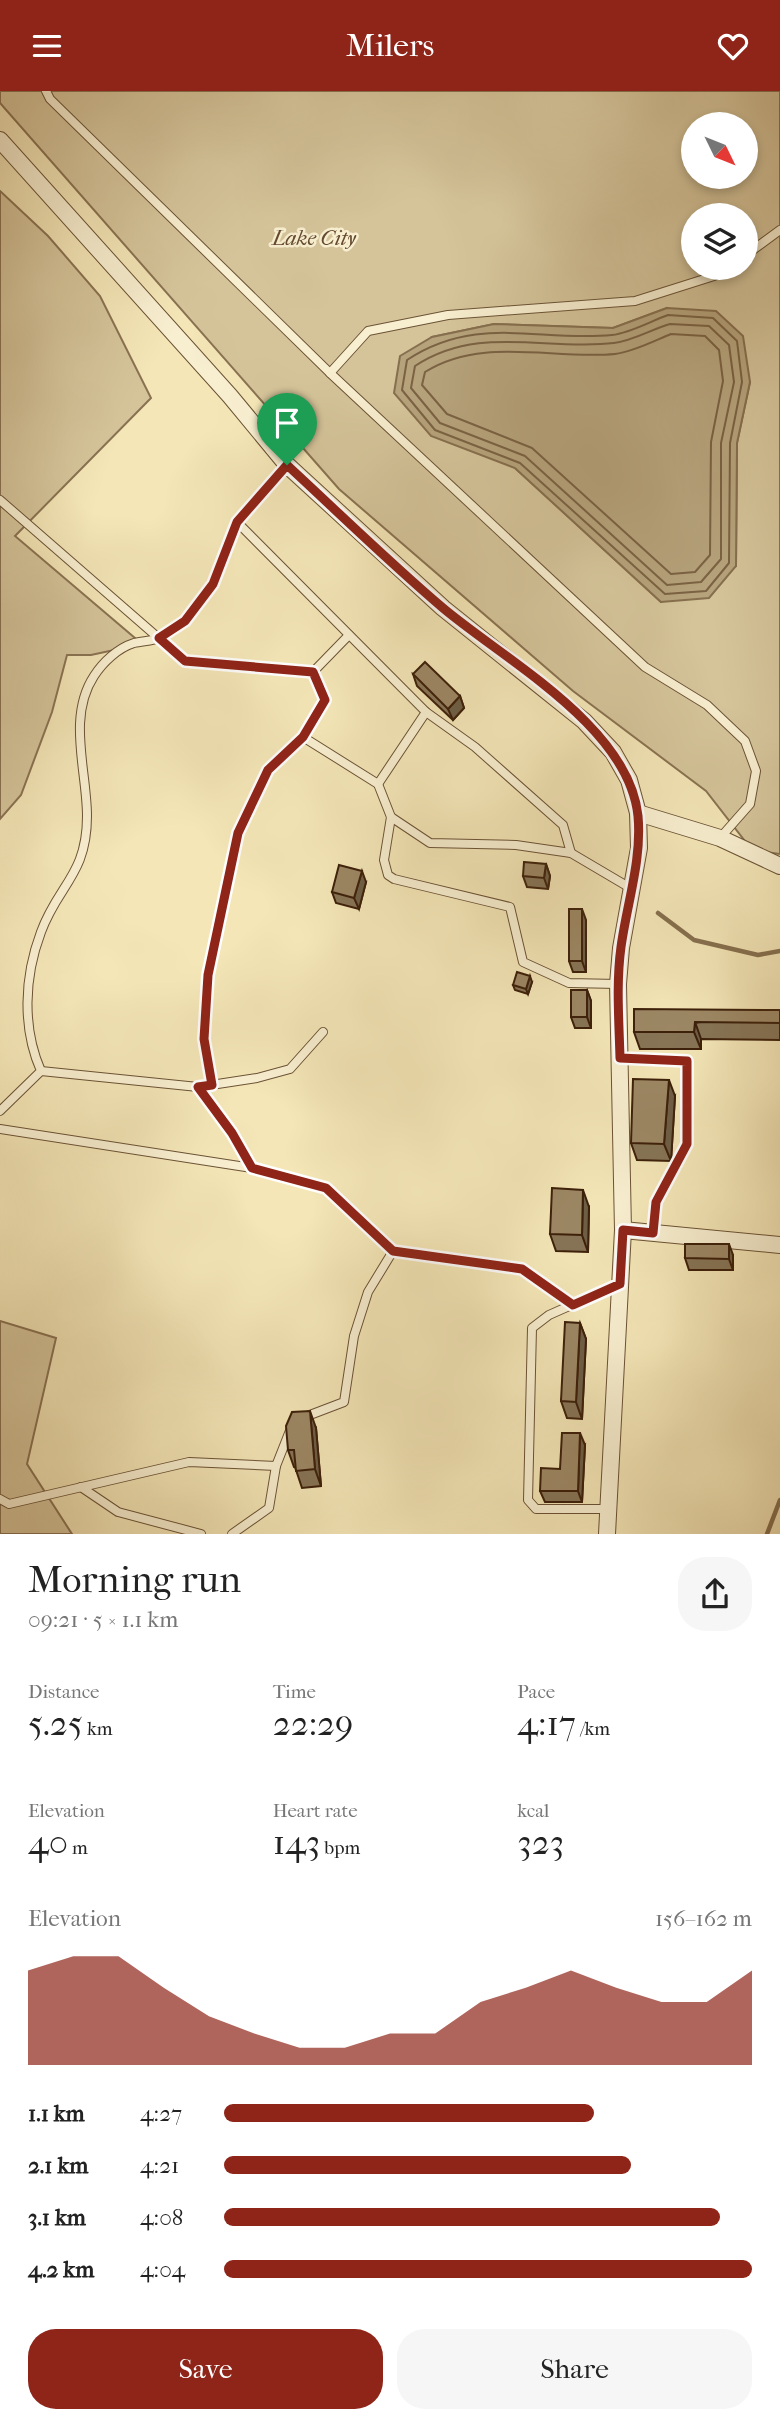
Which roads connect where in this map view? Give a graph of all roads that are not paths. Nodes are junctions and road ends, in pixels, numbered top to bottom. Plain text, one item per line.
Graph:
1 (46, 91) edge
2 (0, 140) edge
3 (780, 230) edge
4 (758, 246) edge
5 (701, 280) edge
6 (330, 373) junction
7 (287, 465) junction
8 (0, 501) edge
9 (237, 522) junction
10 (349, 635) junction
11 (159, 638) junction
12 (313, 672) junction
13 (426, 712) junction
14 (303, 737) junction
15 (378, 784) junction
16 (638, 813) junction
17 (391, 817) junction
18 (720, 838) junction
19 (571, 853) junction
20 (780, 866) edge
21 (632, 889) junction
22 (618, 984) junction
23 (323, 1032) dead end
24 (620, 1058) junction
25 (41, 1071) junction
26 (212, 1085) junction
27 (0, 1111) edge
28 (0, 1129) edge
29 (623, 1230) junction
30 (653, 1233) junction
31 (780, 1245) edge
32 (393, 1251) junction
33 (620, 1284) junction
34 (573, 1305) junction
35 (276, 1466) junction
36 (80, 1487) junction
37 (0, 1499) edge
38 (609, 1509) junction
39 (201, 1534) edge
40 (232, 1534) edge
41 (607, 1534) edge

1 - 6 lane
2 - 7 street
3 - 4 lane
5 - 6 lane
6 - 18 lane
7 - 9 lane
7 - 16 street
8 - 11 lane
9 - 10 lane
9 - 11 lane
10 - 12 lane
10 - 13 lane
11 - 12 lane
11 - 25 lane
12 - 14 lane
13 - 15 lane
13 - 19 lane
14 - 15 lane
14 - 26 lane
15 - 17 lane
16 - 18 street
16 - 21 street
17 - 19 lane
17 - 22 lane
18 - 20 street
19 - 21 lane
21 - 22 street
22 - 24 street
23 - 26 lane
24 - 29 street
24 - 30 lane
25 - 26 lane
25 - 27 lane
28 - 32 lane
29 - 30 street
29 - 33 street
30 - 31 street
32 - 34 lane
32 - 35 lane
33 - 34 lane
33 - 38 street
34 - 38 lane
35 - 36 lane
35 - 40 lane
36 - 37 lane
36 - 39 lane
38 - 41 street

